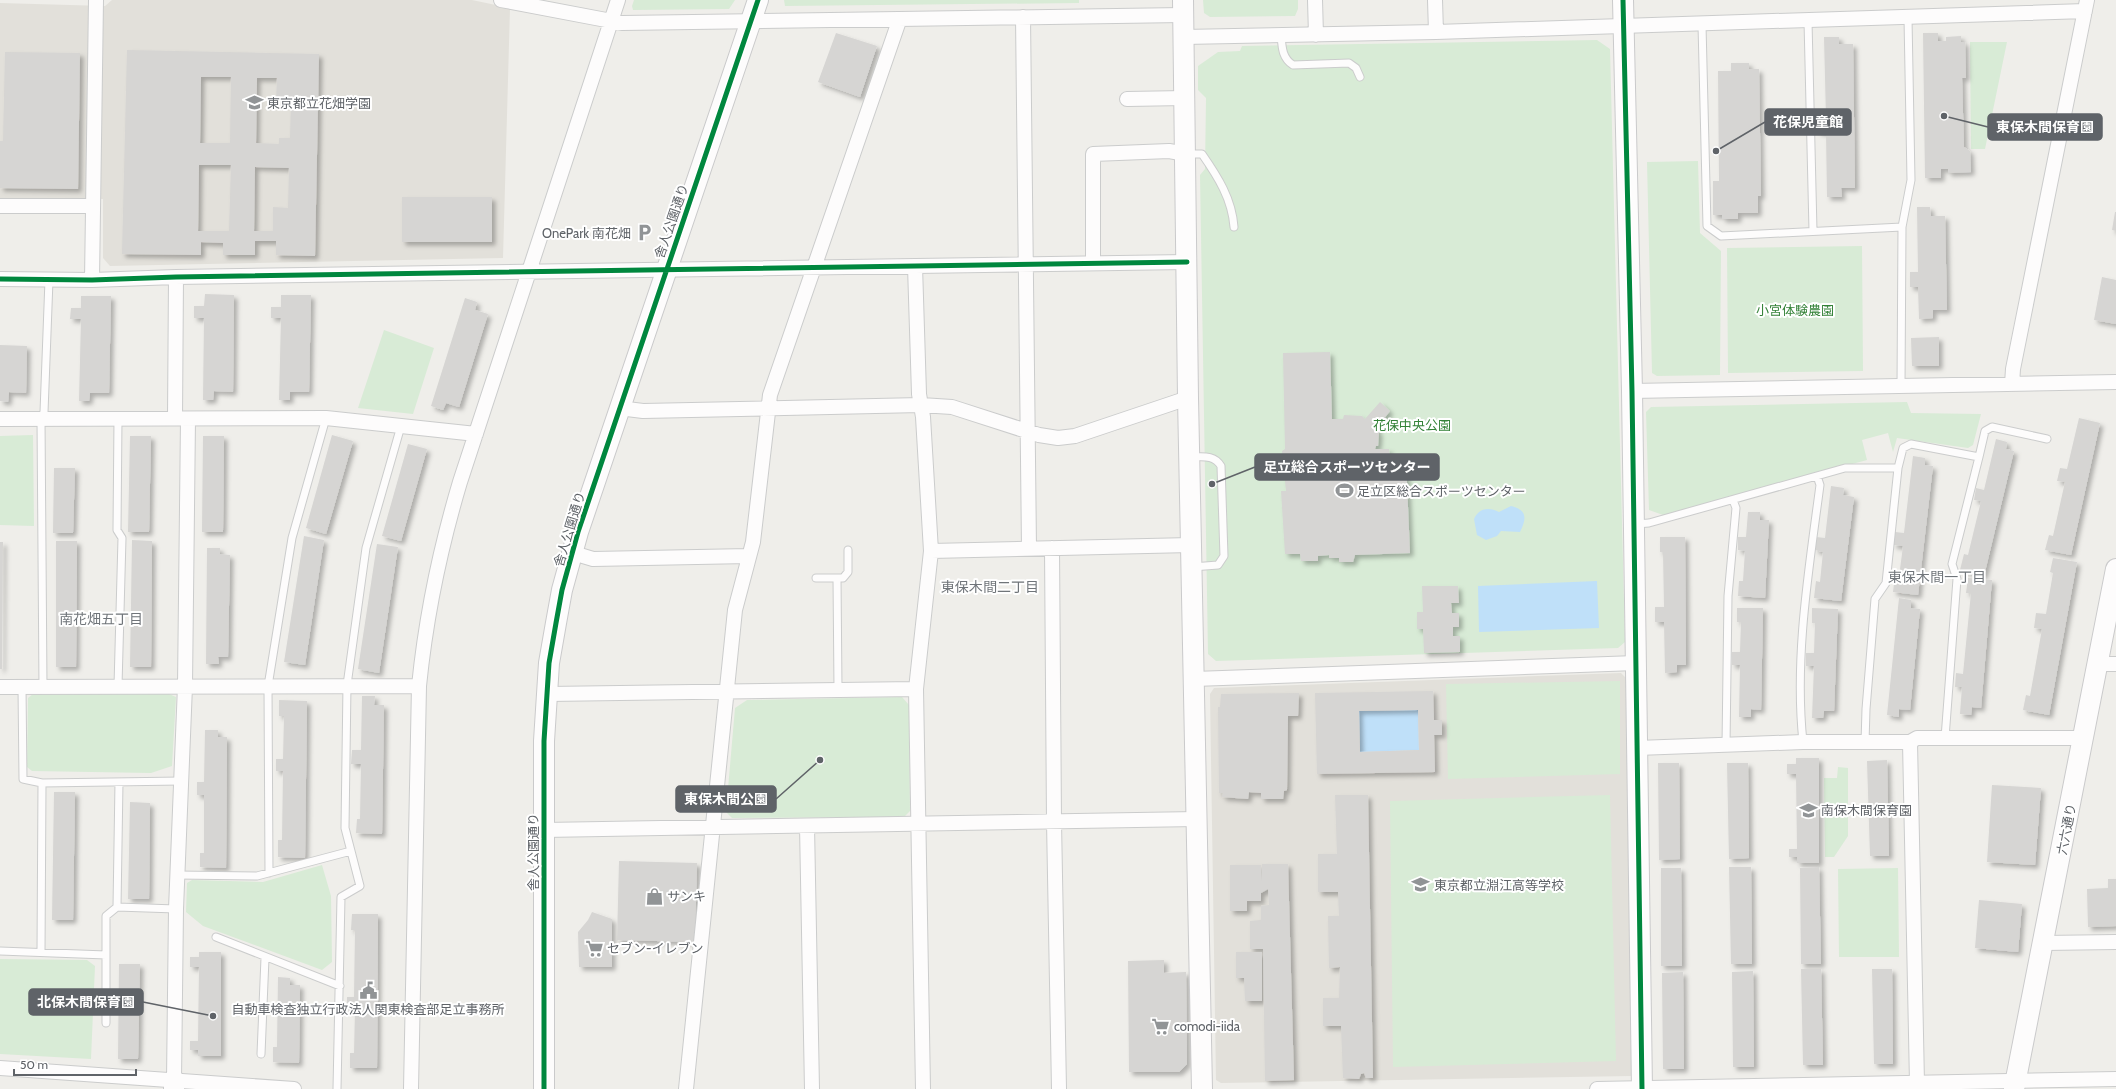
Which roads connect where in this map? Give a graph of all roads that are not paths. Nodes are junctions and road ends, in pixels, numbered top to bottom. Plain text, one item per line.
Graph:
1 (96, 0) edge
2 (502, 0) edge
3 (618, 0) edge
4 (758, 0) edge
5 (1315, 0) edge
6 (1435, 0) edge
7 (1623, 0) edge
8 (2086, 6) edge
9 (1183, 8) edge
10 (1023, 17) junction
11 (1908, 18) junction
12 (611, 20) junction
13 (899, 20) junction
14 (1808, 21) junction
15 (750, 22) junction
16 (1702, 24) junction
17 (1624, 27) junction
18 (1436, 32) junction
19 (1281, 35) junction
20 (1316, 35) junction
21 (1184, 37) junction
22 (1360, 77) dead end
23 (1185, 98) junction
24 (1127, 99) dead end
25 (1186, 154) junction
26 (0, 206) edge
27 (92, 206) junction
28 (1234, 227) dead end
29 (1902, 227) junction
30 (1812, 231) junction
31 (1187, 262) junction
32 (1093, 263) junction
33 (1025, 264) junction
34 (915, 266) junction
35 (814, 267) junction
36 (666, 269) junction
37 (529, 272) junction
38 (176, 276) junction
39 (0, 279) edge
40 (50, 280) junction
41 (92, 280) junction
42 (2116, 382) edge
43 (2012, 384) junction
44 (1901, 387) junction
45 (1632, 391) junction
46 (1188, 398) junction
47 (921, 405) junction
48 (619, 408) junction
49 (768, 408) junction
50 (326, 418) junction
51 (0, 419) edge
52 (41, 419) junction
53 (118, 419) junction
54 (182, 419) junction
55 (401, 426) junction
56 (1028, 432) junction
57 (476, 434) junction
58 (2047, 439) dead end
59 (1189, 457) junction
60 (1979, 457) junction
61 (1898, 468) junction
62 (1817, 476) junction
63 (1733, 500) junction
64 (1634, 524) junction
65 (1191, 546) junction
66 (1029, 548) junction
67 (1052, 548) junction
68 (848, 550) dead end
69 (931, 551) junction
70 (573, 553) junction
71 (750, 556) junction
72 (1192, 567) junction
73 (2116, 569) edge
74 (816, 578) dead end
75 (837, 578) junction
76 (1636, 663) junction
77 (2107, 664) edge
78 (1194, 679) junction
79 (347, 685) junction
80 (118, 686) junction
81 (185, 686) junction
82 (268, 686) junction
83 (419, 686) junction
84 (0, 687) edge
85 (22, 687) junction
86 (43, 687) junction
87 (838, 689) junction
88 (916, 689) junction
89 (728, 691) junction
90 (548, 694) junction
91 (1945, 738) junction
92 (2083, 738) junction
93 (1803, 742) junction
94 (1910, 742) junction
95 (1865, 743) junction
96 (1726, 745) junction
97 (1637, 748) junction
98 (181, 781) junction
99 (119, 782) junction
100 (42, 783) junction
101 (1197, 819) junction
102 (1054, 822) junction
103 (919, 824) junction
104 (807, 826) junction
105 (713, 828) junction
106 (544, 830) junction
107 (351, 851) junction
108 (269, 873) junction
109 (177, 875) junction
110 (118, 907) junction
111 (176, 909) junction
112 (216, 937) dead end
113 (2044, 942) junction
114 (2116, 942) edge
115 (0, 952) edge
116 (41, 952) junction
117 (106, 955) junction
118 (265, 958) junction
119 (340, 986) junction
120 (106, 1023) dead end
121 (261, 1054) dead end
122 (0, 1068) edge
123 (2116, 1079) edge
124 (1917, 1083) junction
125 (174, 1084) edge
126 (2015, 1085) edge
127 (294, 1089) edge
128 (337, 1089) edge
129 (411, 1089) edge
130 (544, 1089) edge
131 (686, 1089) edge
132 (812, 1089) edge
133 (924, 1089) edge
134 (1059, 1089) edge
135 (1202, 1089) edge
136 (1598, 1089) edge
137 (1642, 1089) edge

1 - 27 street
2 - 12 street
3 - 12 street
4 - 15 street, 舎人公園通り
5 - 20 street
6 - 18 street
7 - 17 street
8 - 11 street
8 - 43 street
9 - 10 street
9 - 21 street
10 - 13 street
10 - 33 street
11 - 14 street
11 - 29 lane
12 - 15 street
12 - 37 street
13 - 15 street
13 - 35 street
14 - 16 street
14 - 30 lane
15 - 36 street, 舎人公園通り
16 - 17 street
16 - 30 lane
17 - 18 street
17 - 45 street
18 - 20 street
19 - 20 street
19 - 21 street
19 - 22 lane
21 - 23 street
23 - 24 street
23 - 25 street
25 - 28 lane
25 - 31 street
25 - 32 street
26 - 27 street
27 - 41 street
29 - 30 lane
29 - 44 lane
31 - 32 street
31 - 46 street
32 - 33 street
33 - 34 street
33 - 56 street
34 - 35 street
34 - 47 street
35 - 36 street
35 - 49 street
36 - 37 street
36 - 48 street, 舎人公園通り
37 - 38 street
37 - 57 street
38 - 41 street
38 - 54 street
39 - 40 street
40 - 41 street
40 - 52 lane
42 - 43 street
43 - 44 street
44 - 45 street
45 - 64 street
46 - 56 street
46 - 59 street
47 - 49 street
47 - 56 street
47 - 69 street
48 - 49 street
48 - 70 street, 舎人公園通り
49 - 71 street
50 - 54 street
50 - 55 street
50 - 82 lane
51 - 52 street
52 - 53 street
52 - 86 lane
53 - 54 street
53 - 80 lane
54 - 81 street
55 - 57 street
55 - 79 lane
56 - 66 street
57 - 83 street
58 - 60 lane
59 - 65 street
59 - 72 lane
60 - 61 lane
60 - 91 lane
61 - 62 lane
61 - 95 lane
62 - 63 lane
62 - 93 lane
63 - 64 lane
63 - 96 lane
64 - 76 street
65 - 67 street
65 - 72 street
66 - 67 street
66 - 69 street
67 - 102 street
68 - 75 lane
69 - 88 street
70 - 71 street
70 - 90 street, 舎人公園通り
71 - 89 street
72 - 78 street
73 - 77 street, 六六通り
74 - 75 lane
75 - 87 lane
76 - 78 street
76 - 97 street
77 - 92 street, 六六通り
78 - 101 street
79 - 82 street
79 - 83 street
79 - 107 lane
80 - 81 street
80 - 86 street
81 - 82 street
81 - 98 street
82 - 108 lane
83 - 129 street
84 - 85 street
85 - 86 street
85 - 100 lane
87 - 88 street
87 - 89 street
88 - 103 street
89 - 90 street
89 - 105 street
90 - 106 street, 舎人公園通り
91 - 92 street
91 - 94 street
92 - 113 street, 六六通り
93 - 95 street
93 - 96 street
94 - 95 street
94 - 124 street
96 - 97 street
97 - 137 street
98 - 99 lane
98 - 109 street
99 - 100 lane
99 - 110 lane
100 - 116 lane
101 - 102 street
101 - 135 street
102 - 103 street
102 - 134 street
103 - 104 street
103 - 133 street
104 - 105 street
104 - 132 street
105 - 106 street
105 - 131 street
106 - 130 street, 舎人公園通り
107 - 108 lane
107 - 119 lane
108 - 109 lane
109 - 111 street
110 - 111 lane
110 - 117 lane
111 - 125 street
112 - 118 lane
113 - 114 street
113 - 126 street, 六六通り
115 - 116 lane
116 - 117 lane
117 - 120 lane
118 - 119 lane
118 - 121 lane
119 - 128 lane
122 - 125 street
123 - 126 street
124 - 126 street
124 - 137 street
125 - 127 street
136 - 137 street

